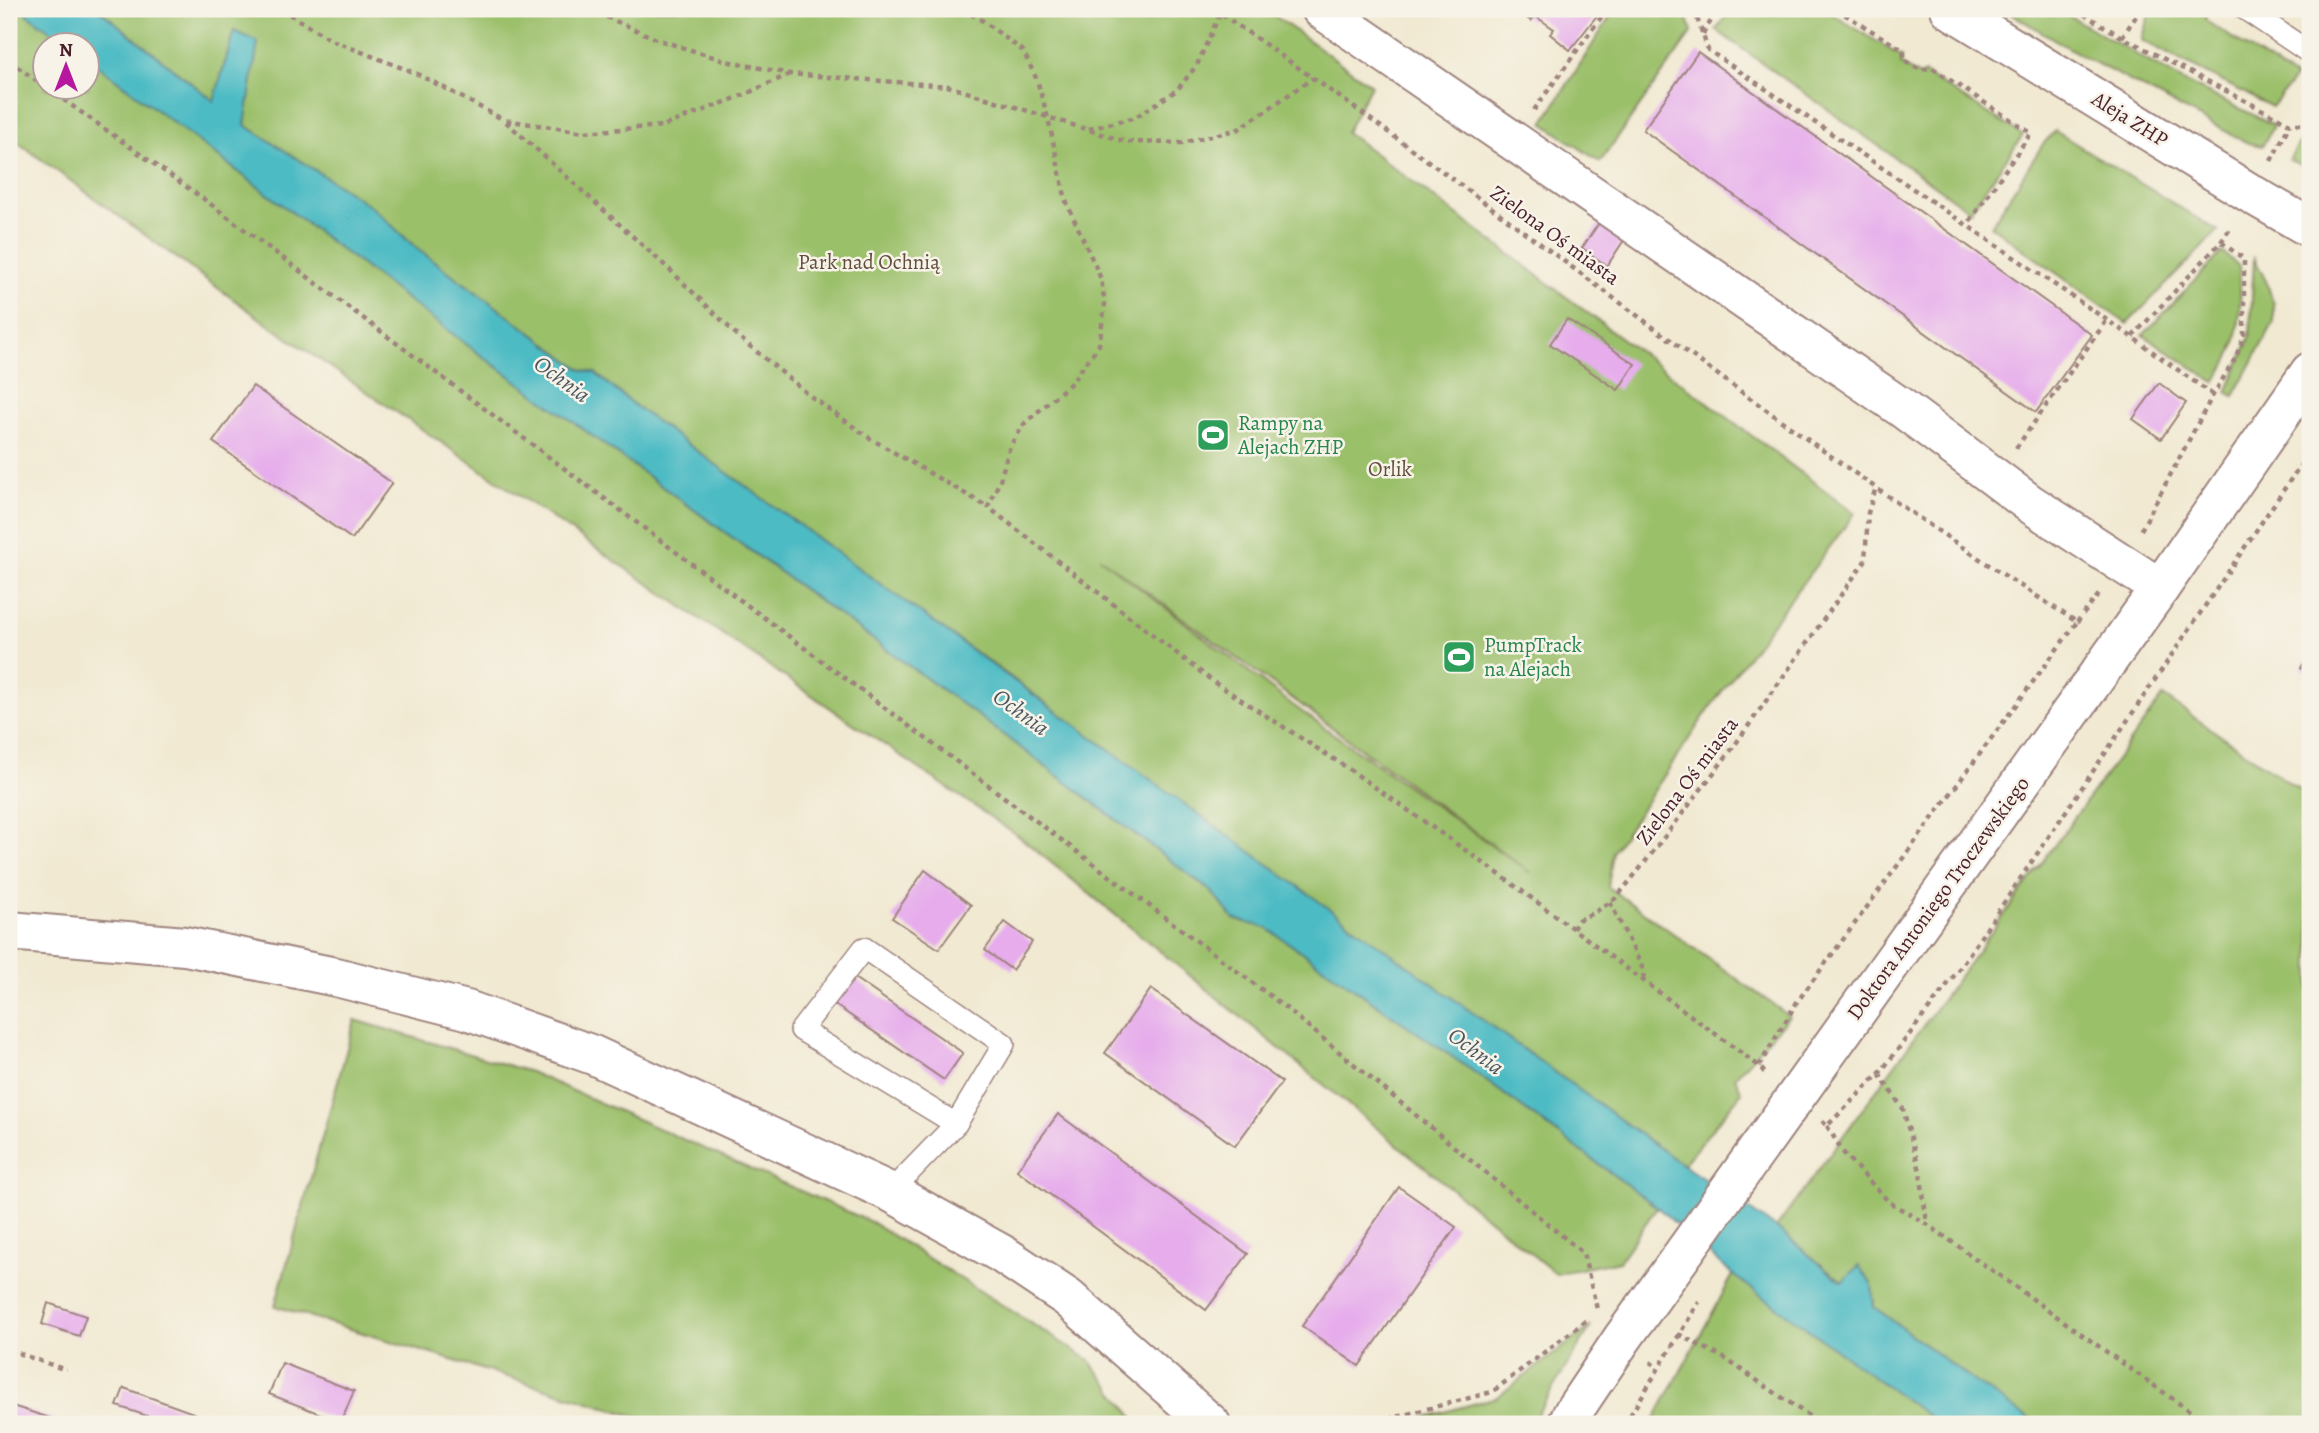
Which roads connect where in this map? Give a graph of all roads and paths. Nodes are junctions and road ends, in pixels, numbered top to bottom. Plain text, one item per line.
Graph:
1 (281, 9) edge
2 (588, 9) edge
3 (962, 9) edge
4 (1214, 9) edge
5 (1321, 9) edge
6 (1607, 9) edge
7 (1695, 9) edge
8 (1718, 9) edge
9 (1836, 9) edge
10 (1950, 9) edge
11 (2075, 9) edge
12 (2141, 9) edge
13 (2245, 9) edge
14 (1221, 11) edge
15 (1703, 34) junction
16 (2122, 37) junction
17 (2310, 53) edge
18 (9, 61) edge
19 (790, 74) junction
20 (32, 77) edge
21 (1313, 78) junction
22 (67, 102) edge
23 (1048, 118) junction
24 (504, 120) junction
25 (2310, 124) edge
26 (1087, 130) junction
27 (1512, 139) junction
28 (1967, 225) junction
29 (2310, 228) edge
30 (2107, 320) junction
31 (2132, 337) junction
32 (2310, 372) edge
33 (2213, 395) junction
34 (2019, 444) dead end
35 (2310, 451) edge
36 (1876, 487) junction
37 (988, 507) junction
38 (2123, 564) junction
39 (2160, 588) junction
40 (2077, 622) junction
41 (1610, 902) junction
42 (1573, 929) junction
43 (9, 931) edge
44 (1643, 980) junction
45 (1759, 1066) junction
46 (1879, 1074) junction
47 (1790, 1106) junction
48 (956, 1124) junction
49 (1827, 1126) junction
50 (890, 1192) junction
51 (1927, 1224) junction
52 (1605, 1302) dead end
53 (1598, 1311) junction
54 (9, 1350) edge
55 (66, 1370) dead end
56 (1211, 1424) edge
57 (1369, 1424) edge
58 (1567, 1424) edge
59 (1625, 1424) edge
60 (1821, 1424) edge
61 (2208, 1424) edge

1 - 24 path
2 - 19 path
3 - 23 path
4 - 14 path, Zielona Oś miasta
5 - 27 street
6 - 27 path
7 - 15 path
8 - 15 path
9 - 28 path
10 - 29 street, Aleja ZHP
11 - 16 path
12 - 16 path
13 - 17 lane
14 - 21 path, Zielona Oś miasta
14 - 26 path
15 - 28 path
16 - 25 path
18 - 20 path
19 - 23 path
19 - 24 path
21 - 26 path
21 - 36 path, Zielona Oś miasta
22 - 53 path
23 - 26 path
23 - 37 path
24 - 37 path
27 - 38 street
28 - 30 path
30 - 31 path
30 - 34 path
31 - 33 path
31 - 33 path
32 - 39 street, Doktora Antoniego Troczewskiego
33 - 38 path
35 - 46 path
36 - 40 path, Zielona Oś miasta
36 - 41 path, Zielona Oś miasta
37 - 42 path
38 - 39 street
38 - 40 path
39 - 47 street, Doktora Antoniego Troczewskiego
40 - 45 path
41 - 42 path, Zielona Oś miasta
41 - 44 path
42 - 44 path
43 - 50 street
44 - 45 path
45 - 47 path
46 - 49 path
46 - 51 path
47 - 49 path
47 - 58 street, Doktora Antoniego Troczewskiego
48 - 48 lane
48 - 50 lane
49 - 51 path
50 - 56 street
51 - 61 path
52 - 53 path
53 - 57 path
54 - 55 path
59 - 60 path

